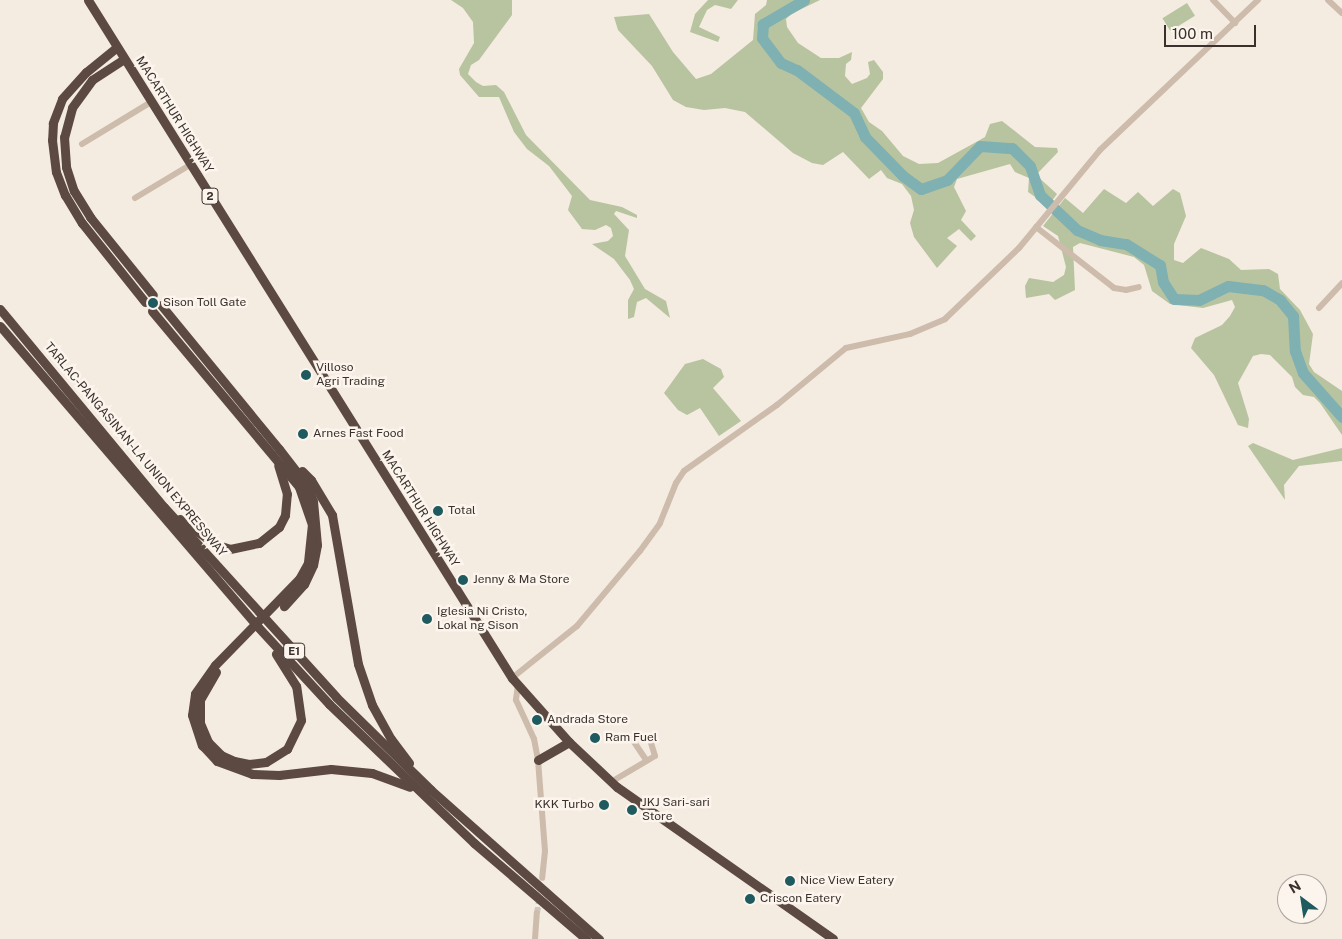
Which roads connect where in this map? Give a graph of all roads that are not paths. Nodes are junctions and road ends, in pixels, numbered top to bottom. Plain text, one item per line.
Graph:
1 (88, 0) edge
2 (1213, 0) edge
3 (1258, 0) edge
4 (1328, 0) edge
5 (1342, 13) edge
6 (1235, 23) junction
7 (117, 47) junction
8 (124, 59) junction
9 (151, 102) junction
10 (82, 144) dead end
11 (190, 165) junction
12 (135, 198) dead end
13 (1036, 227) junction
14 (1342, 283) edge
15 (1139, 287) dead end
16 (153, 295) dead end
17 (145, 302) dead end
18 (161, 305) dead end
19 (1319, 308) dead end
20 (0, 309) edge
21 (152, 311) dead end
22 (0, 326) edge
23 (276, 451) junction
24 (164, 507) junction
25 (258, 627) junction
26 (247, 637) junction
27 (515, 681) junction
28 (632, 739) dead end
29 (569, 742) junction
30 (651, 744) dead end
31 (538, 760) junction
32 (646, 760) junction
33 (611, 782) junction
34 (431, 790) junction
35 (421, 794) junction
36 (542, 878) dead end
37 (537, 913) tunnel mouth
38 (535, 939) edge
39 (586, 939) edge
40 (599, 939) edge
41 (834, 939) edge

1 - 7 highway, MACARTHUR HIGHWAY / 2
2 - 6 street
3 - 6 street
4 - 5 street
6 - 13 street
7 - 8 highway, MACARTHUR HIGHWAY / 2
7 - 17 highway
8 - 9 highway, MACARTHUR HIGHWAY / 2
8 - 16 highway
9 - 10 street
9 - 11 highway, MACARTHUR HIGHWAY / 2
11 - 12 street
11 - 27 highway, MACARTHUR HIGHWAY / 2
13 - 15 street
13 - 27 street
14 - 19 street
18 - 23 highway
20 - 24 highway, TARLAC-PANGASINAN-LA UNION EXPRESSWAY / E1
21 - 23 highway
22 - 25 highway, TARLAC-PANGASINAN-LA UNION EXPRESSWAY / E1
23 - 24 highway
23 - 26 highway
23 - 34 highway
24 - 34 highway, TARLAC-PANGASINAN-LA UNION EXPRESSWAY / E1
25 - 26 highway
25 - 35 highway, TARLAC-PANGASINAN-LA UNION EXPRESSWAY / E1
26 - 35 highway
27 - 29 highway, MACARTHUR HIGHWAY / 2
27 - 31 street
28 - 32 street
29 - 31 highway
29 - 33 highway, MACARTHUR HIGHWAY / 2
30 - 32 street
31 - 36 street
32 - 33 street
33 - 41 highway, MACARTHUR HIGHWAY / 2
34 - 40 highway, TARLAC-PANGASINAN-LA UNION EXPRESSWAY / E1
35 - 39 highway, TARLAC-PANGASINAN-LA UNION EXPRESSWAY / E1
37 - 38 street

